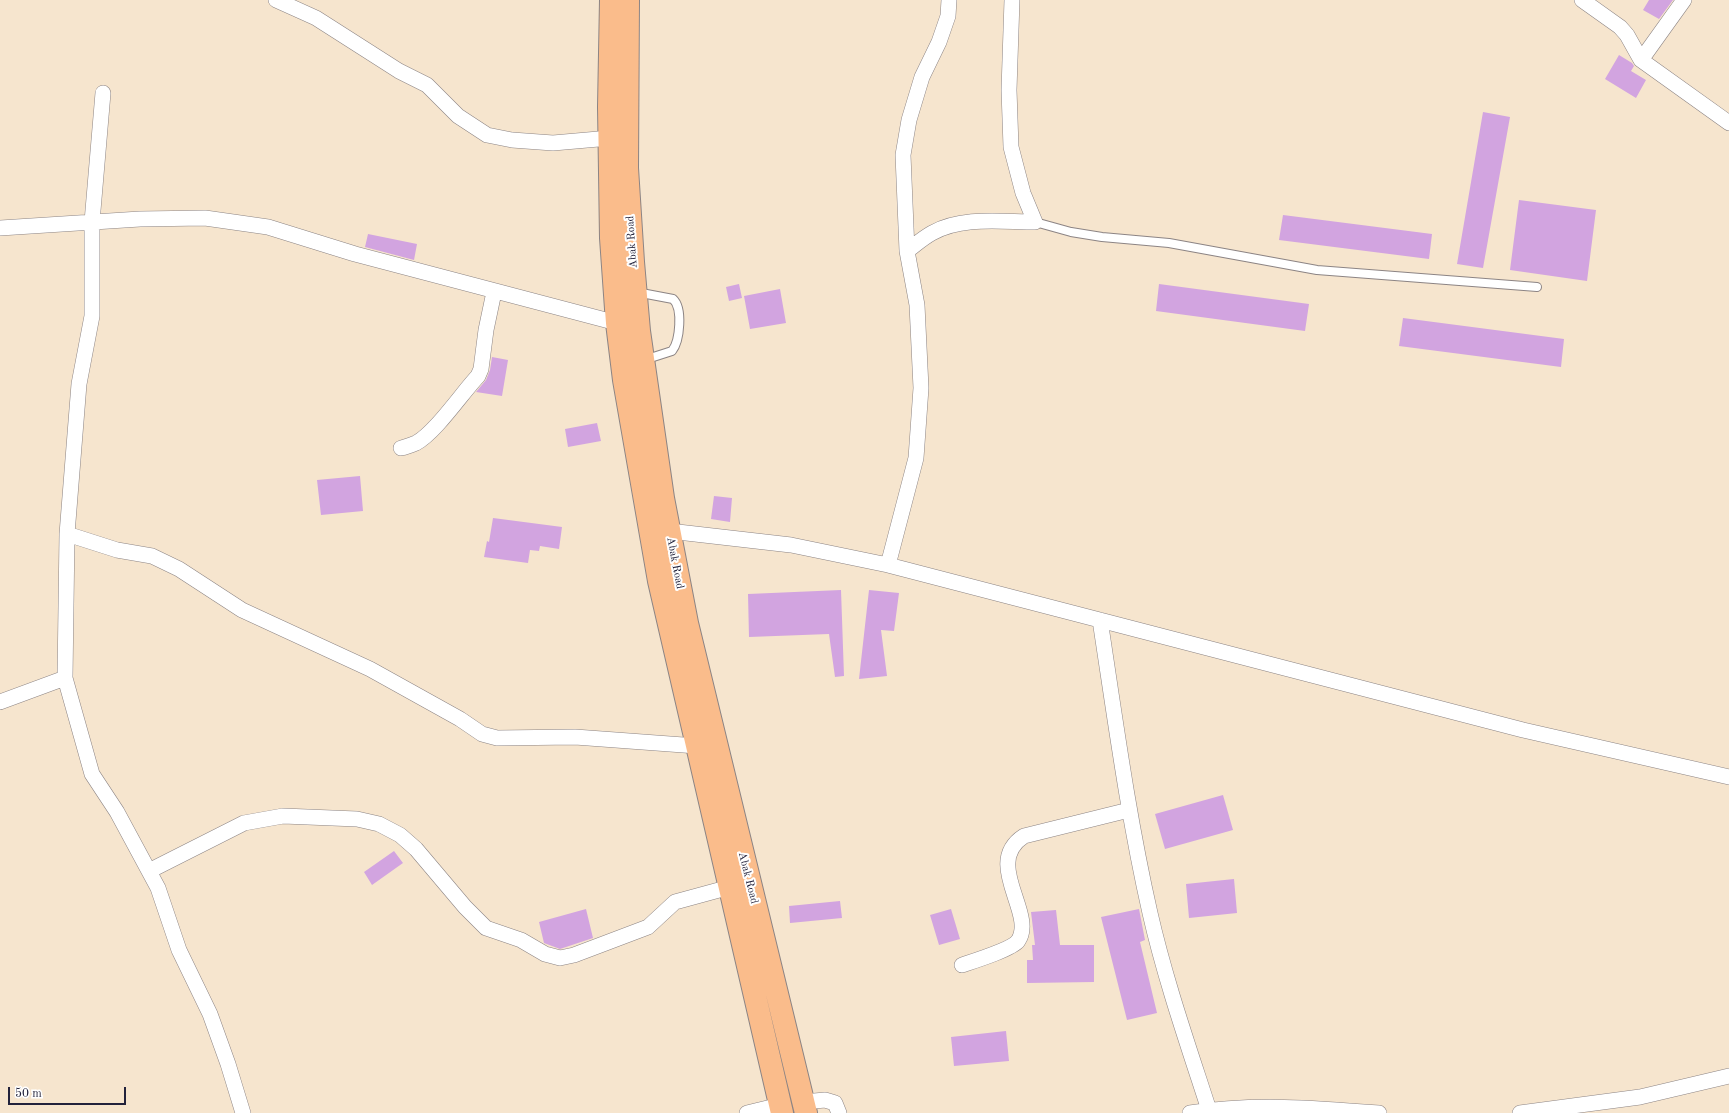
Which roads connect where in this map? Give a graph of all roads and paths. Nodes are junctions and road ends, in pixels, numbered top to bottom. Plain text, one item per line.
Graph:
1 (276, 0) edge
2 (611, 0) edge
3 (628, 0) edge
4 (949, 0) edge
5 (1012, 0) edge
6 (1582, 0) edge
7 (1684, 0) edge
8 (1641, 60) junction
9 (103, 93) dead end
10 (1729, 123) edge
11 (610, 138) junction
12 (92, 222) junction
13 (1035, 222) junction
14 (0, 228) edge
15 (907, 251) junction
16 (1537, 287) dead end
17 (494, 292) junction
18 (636, 292) junction
19 (617, 323) junction
20 (643, 360) junction
21 (401, 448) dead end
22 (669, 531) junction
23 (67, 534) junction
24 (888, 565) junction
25 (1100, 620) junction
26 (65, 678) junction
27 (0, 702) edge
28 (698, 746) junction
29 (1729, 777) edge
30 (1129, 810) junction
31 (149, 871) junction
32 (730, 887) junction
33 (962, 965) dead end
34 (1729, 1076) edge
35 (805, 1108) edge
36 (781, 1109) edge
37 (1209, 1110) junction
38 (243, 1113) edge
39 (747, 1113) edge
40 (839, 1113) edge
41 (1190, 1113) edge
42 (1379, 1113) edge
43 (1520, 1113) edge

1 - 11 street
2 - 11 highway, Abak Road
3 - 18 highway, Abak Road
4 - 15 street
5 - 13 street
6 - 8 street
7 - 8 street
8 - 10 street
9 - 12 street
11 - 19 highway, Abak Road
12 - 14 street
12 - 17 street
12 - 23 street
13 - 15 street
13 - 16 lane
15 - 24 street
17 - 19 street
17 - 21 street
18 - 20 highway, Abak Road
18 - 20 lane
19 - 28 highway, Abak Road
20 - 22 highway, Abak Road
22 - 24 street
22 - 35 highway, Abak Road
23 - 26 street
23 - 28 street
24 - 25 street
25 - 29 street
25 - 30 street
26 - 27 street
26 - 31 street
28 - 32 highway, Abak Road
30 - 33 street
30 - 37 street
31 - 32 street
31 - 38 street
32 - 36 highway, Abak Road
34 - 43 street
35 - 40 street
36 - 39 street
37 - 41 street
37 - 42 street

